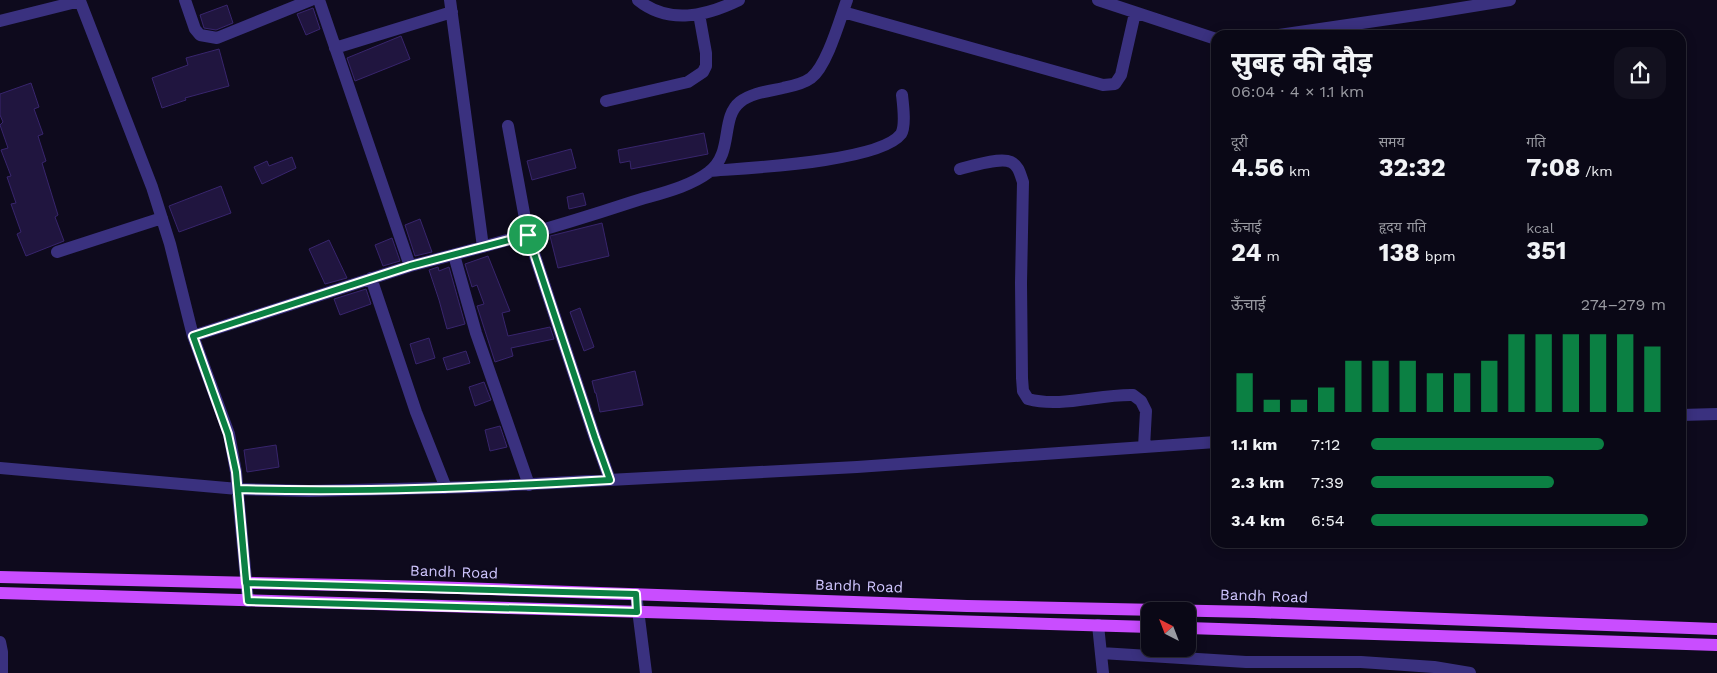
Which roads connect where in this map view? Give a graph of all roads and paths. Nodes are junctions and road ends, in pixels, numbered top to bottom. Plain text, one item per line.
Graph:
1 (185, 0) edge
2 (311, 0) edge
3 (319, 0) edge
4 (638, 0) edge
5 (738, 0) edge
6 (1098, 0) edge
7 (1510, 0) edge
8 (82, 1) edge
9 (451, 6) edge
10 (660, 6) edge
11 (845, 6) edge
12 (1135, 13) junction
13 (699, 14) junction
14 (0, 21) edge
15 (1312, 30) edge
16 (1211, 37) edge
17 (336, 48) junction
18 (902, 95) dead end
19 (606, 101) dead end
20 (508, 126) dead end
21 (960, 168) dead end
22 (710, 171) junction
23 (162, 218) junction
24 (528, 235) junction
25 (483, 247) junction
26 (57, 252) dead end
27 (454, 255) junction
28 (410, 266) junction
29 (371, 278) junction
30 (193, 336) junction
31 (1717, 414) edge
32 (1686, 416) edge
33 (1211, 442) edge
34 (1144, 447) junction
35 (0, 468) edge
36 (610, 480) junction
37 (530, 485) junction
38 (446, 488) junction
39 (238, 489) junction
40 (0, 577) edge
41 (246, 583) junction
42 (0, 593) edge
43 (636, 594) junction
44 (248, 601) junction
45 (637, 612) junction
46 (1098, 625) junction
47 (1141, 627) edge
48 (1196, 628) edge
49 (1717, 629) edge
50 (0, 642) edge
51 (1717, 645) edge
52 (1101, 653) junction
53 (1462, 672) edge
54 (2, 673) edge
55 (646, 673) edge
56 (1104, 673) edge

1 - 2 street
3 - 17 street
4 - 10 street
5 - 13 street
6 - 12 street
7 - 15 street
8 - 14 street
8 - 23 street
9 - 17 street
9 - 25 street
10 - 13 street
11 - 12 street
11 - 22 street
12 - 16 street
13 - 19 street
17 - 28 street
18 - 22 street
20 - 24 street
21 - 34 street
22 - 24 street
23 - 26 street
23 - 30 street
24 - 25 street
24 - 36 street
25 - 27 street
27 - 28 street
27 - 37 street
28 - 29 street
29 - 30 street
29 - 38 street
30 - 39 street
31 - 32 street
33 - 34 street
34 - 36 street
35 - 39 street
36 - 37 street
37 - 38 street
38 - 39 street
39 - 41 street
40 - 41 main road, Bandh Road
41 - 43 main road, Bandh Road
41 - 44 street
42 - 44 main road
43 - 45 street
43 - 49 main road, Bandh Road
44 - 45 main road
45 - 46 main road
45 - 55 street
46 - 47 main road
46 - 52 street
48 - 51 main road
50 - 54 street
52 - 53 street
52 - 56 street

